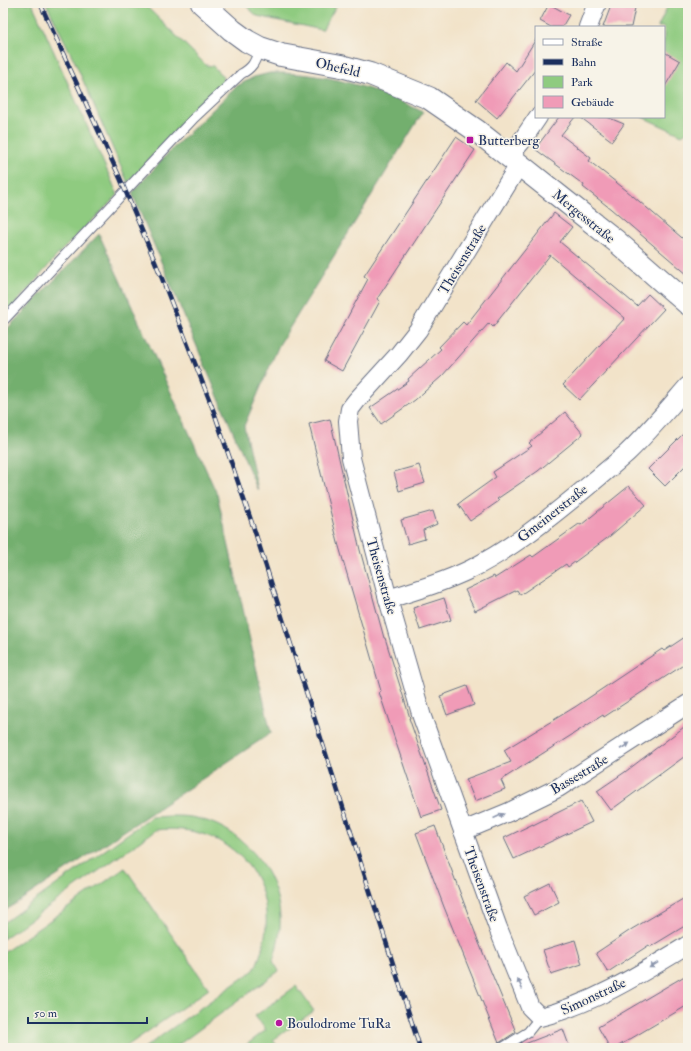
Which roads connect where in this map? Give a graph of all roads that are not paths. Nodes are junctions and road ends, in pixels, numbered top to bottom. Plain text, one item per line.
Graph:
1 (202, 3) edge
2 (596, 3) edge
3 (588, 26) edge
4 (260, 48) junction
5 (537, 118) edge
6 (477, 131) joint
7 (514, 160) junction
8 (688, 304) edge
9 (3, 321) edge
10 (688, 386) edge
11 (388, 599) junction
12 (688, 704) edge
13 (463, 832) junction
14 (688, 945) edge
15 (540, 1017) junction
16 (502, 1048) edge

1 - 4 street, Ohefeld
2 - 3 street
4 - 6 street, Ohefeld
4 - 9 lane
5 - 7 street
6 - 7 street, Mergesstraße
7 - 8 street, Mergesstraße
7 - 11 street, Theisenstraße
10 - 11 street, Gmeinerstraße
11 - 13 street, Theisenstraße
13 -> 12 street, Bassestraße
15 -> 13 street, Theisenstraße
14 -> 15 street, Simonstraße
15 - 16 lane

